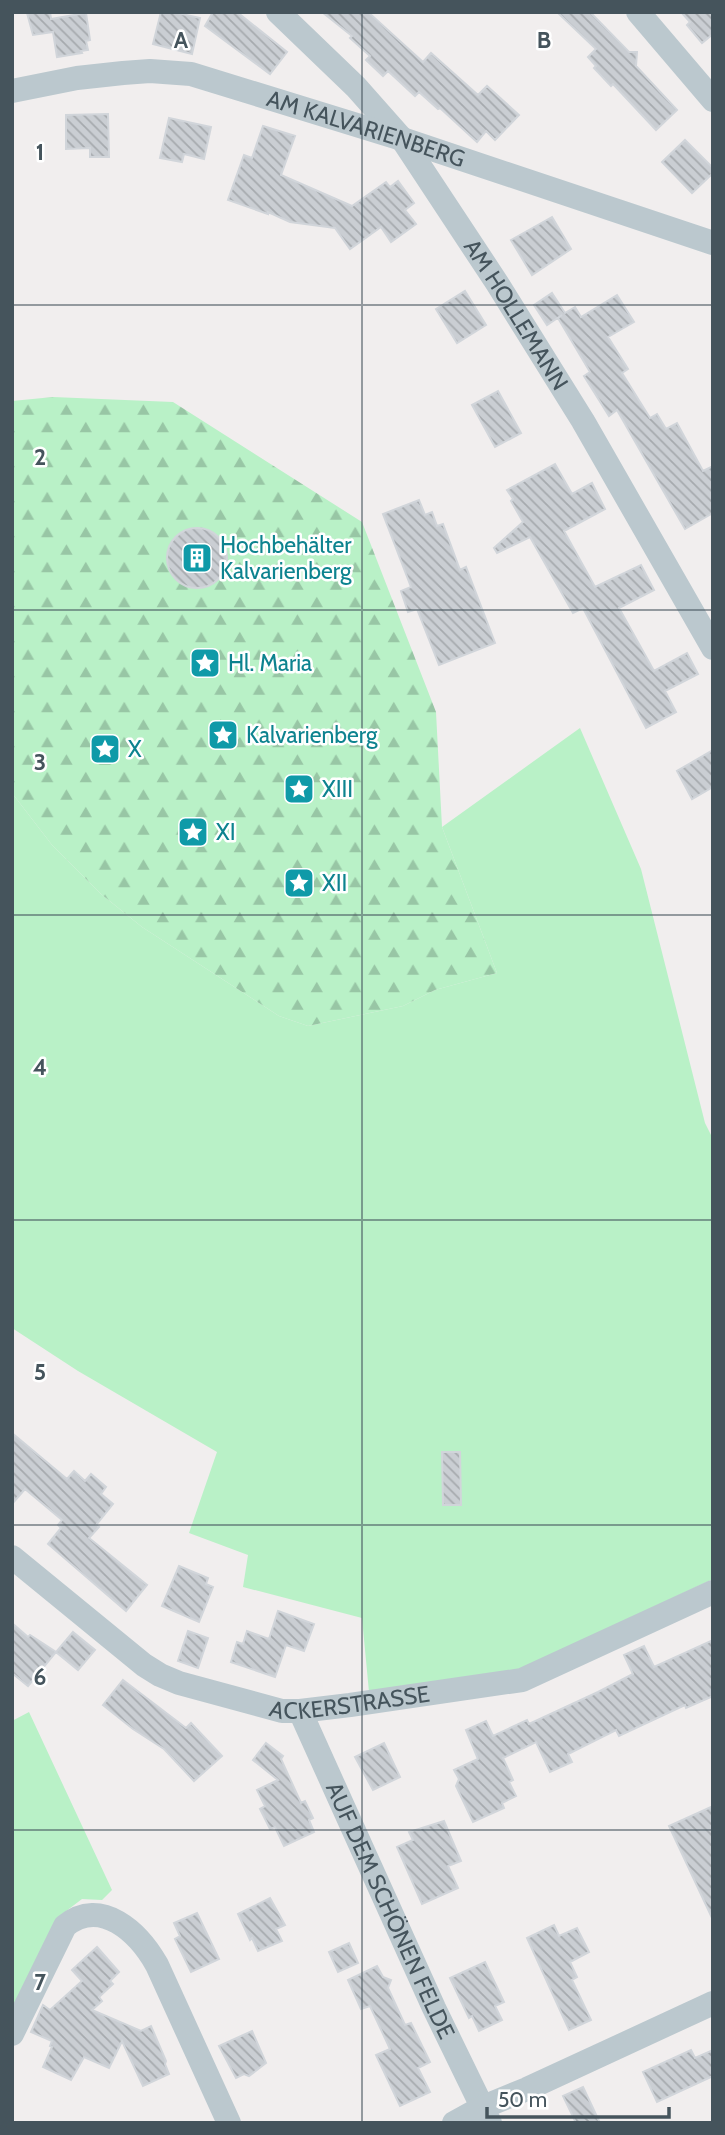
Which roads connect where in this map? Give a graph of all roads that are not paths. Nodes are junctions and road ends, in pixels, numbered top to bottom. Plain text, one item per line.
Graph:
1 (278, 12) edge
2 (638, 12) edge
3 (12, 91) edge
4 (713, 100) edge
5 (402, 139) junction
6 (713, 243) edge
7 (713, 648) edge
8 (12, 1557) edge
9 (713, 1591) edge
10 (300, 1712) junction
11 (713, 2003) edge
12 (12, 2034) edge
13 (486, 2115) edge
14 (229, 2123) edge
15 (454, 2123) edge

1 - 5 street, AM HOLLEMANN
2 - 4 street
3 - 5 street, AM KALVARIENBERG
5 - 6 street, AM KALVARIENBERG
5 - 7 street, AM HOLLEMANN
8 - 10 street, ACKERSTRASSE
9 - 10 street, ACKERSTRASSE
10 - 13 street, AUF DEM SCHÖNEN FELDE
11 - 13 street
12 - 14 street
13 - 15 street

